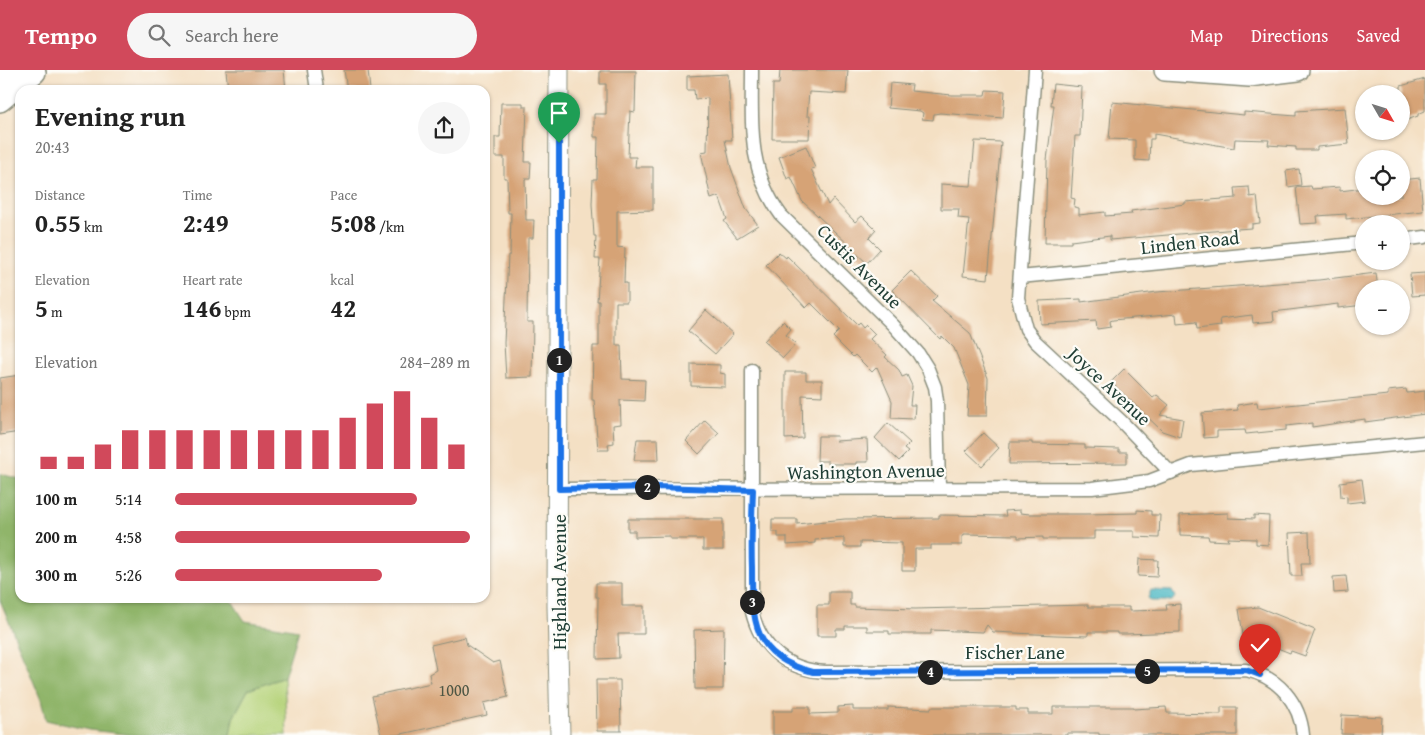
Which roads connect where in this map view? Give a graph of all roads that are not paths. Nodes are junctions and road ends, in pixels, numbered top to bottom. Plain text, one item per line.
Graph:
1 (314, 70) edge
2 (560, 70) edge
3 (752, 70) edge
4 (1035, 70) edge
5 (1165, 70) edge
6 (1298, 70) edge
7 (39, 71) edge
8 (0, 79) edge
9 (21, 85) edge
10 (316, 85) edge
11 (15, 89) edge
12 (0, 101) edge
13 (1425, 237) edge
14 (1410, 239) edge
15 (1355, 244) edge
16 (1020, 277) junction
17 (752, 370) dead end
18 (1425, 442) edge
19 (1171, 473) junction
20 (939, 488) junction
21 (559, 489) junction
22 (753, 490) junction
23 (560, 735) edge
24 (1303, 735) edge

1 - 10 street
2 - 21 street, Highland Avenue
3 - 20 street, Custis Avenue
4 - 16 street, Joyce Avenue
5 - 6 main road
7 - 8 main road
7 - 9 main road
11 - 12 main road
13 - 14 street
15 - 16 street, Linden Road
16 - 19 street, Joyce Avenue
17 - 22 street, Fischer Lane
18 - 19 street
19 - 20 street, Washington Avenue
20 - 22 street, Washington Avenue
21 - 22 street, Washington Avenue
21 - 23 street, Highland Avenue
22 - 24 street, Fischer Lane

